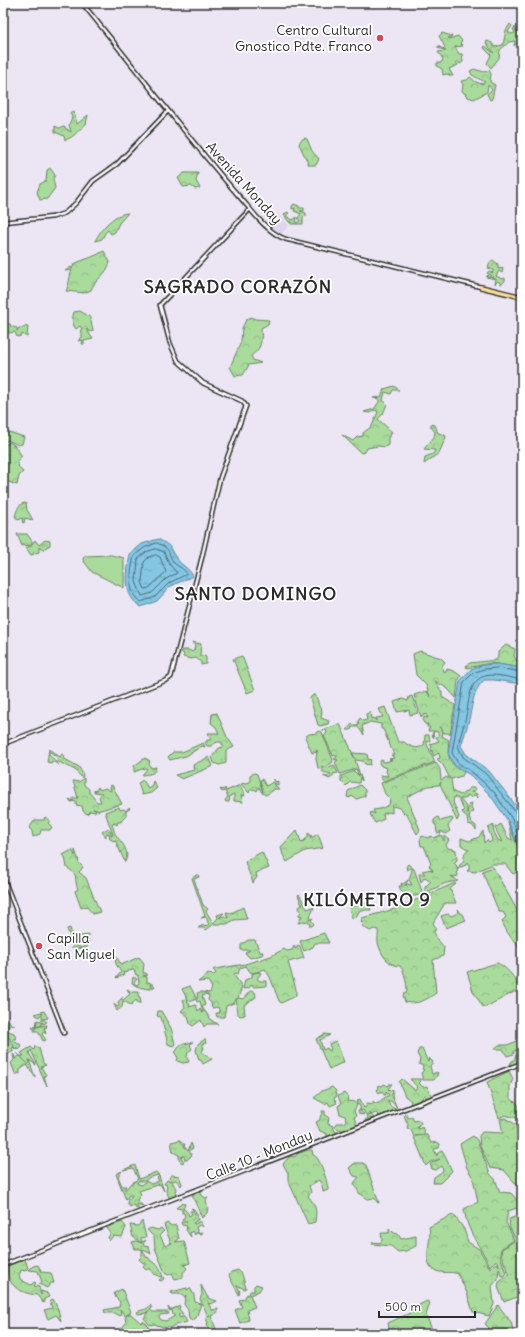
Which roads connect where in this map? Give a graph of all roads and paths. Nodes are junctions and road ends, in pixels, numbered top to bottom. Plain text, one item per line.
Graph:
1 (82, 3) edge
2 (168, 111) junction
3 (250, 209) junction
4 (3, 222) edge
5 (481, 287) joint
6 (522, 297) edge
7 (3, 744) edge
8 (3, 878) edge
9 (64, 1033) dead end
10 (522, 1063) edge
11 (3, 1265) edge

1 - 2 street, Avenida Monday
2 - 3 street, Avenida Monday
2 - 4 street
3 - 5 street, Avenida Monday
3 - 7 street
5 - 6 highway, Avenida Monday
8 - 9 street
10 - 11 street, Calle 10 - Monday

